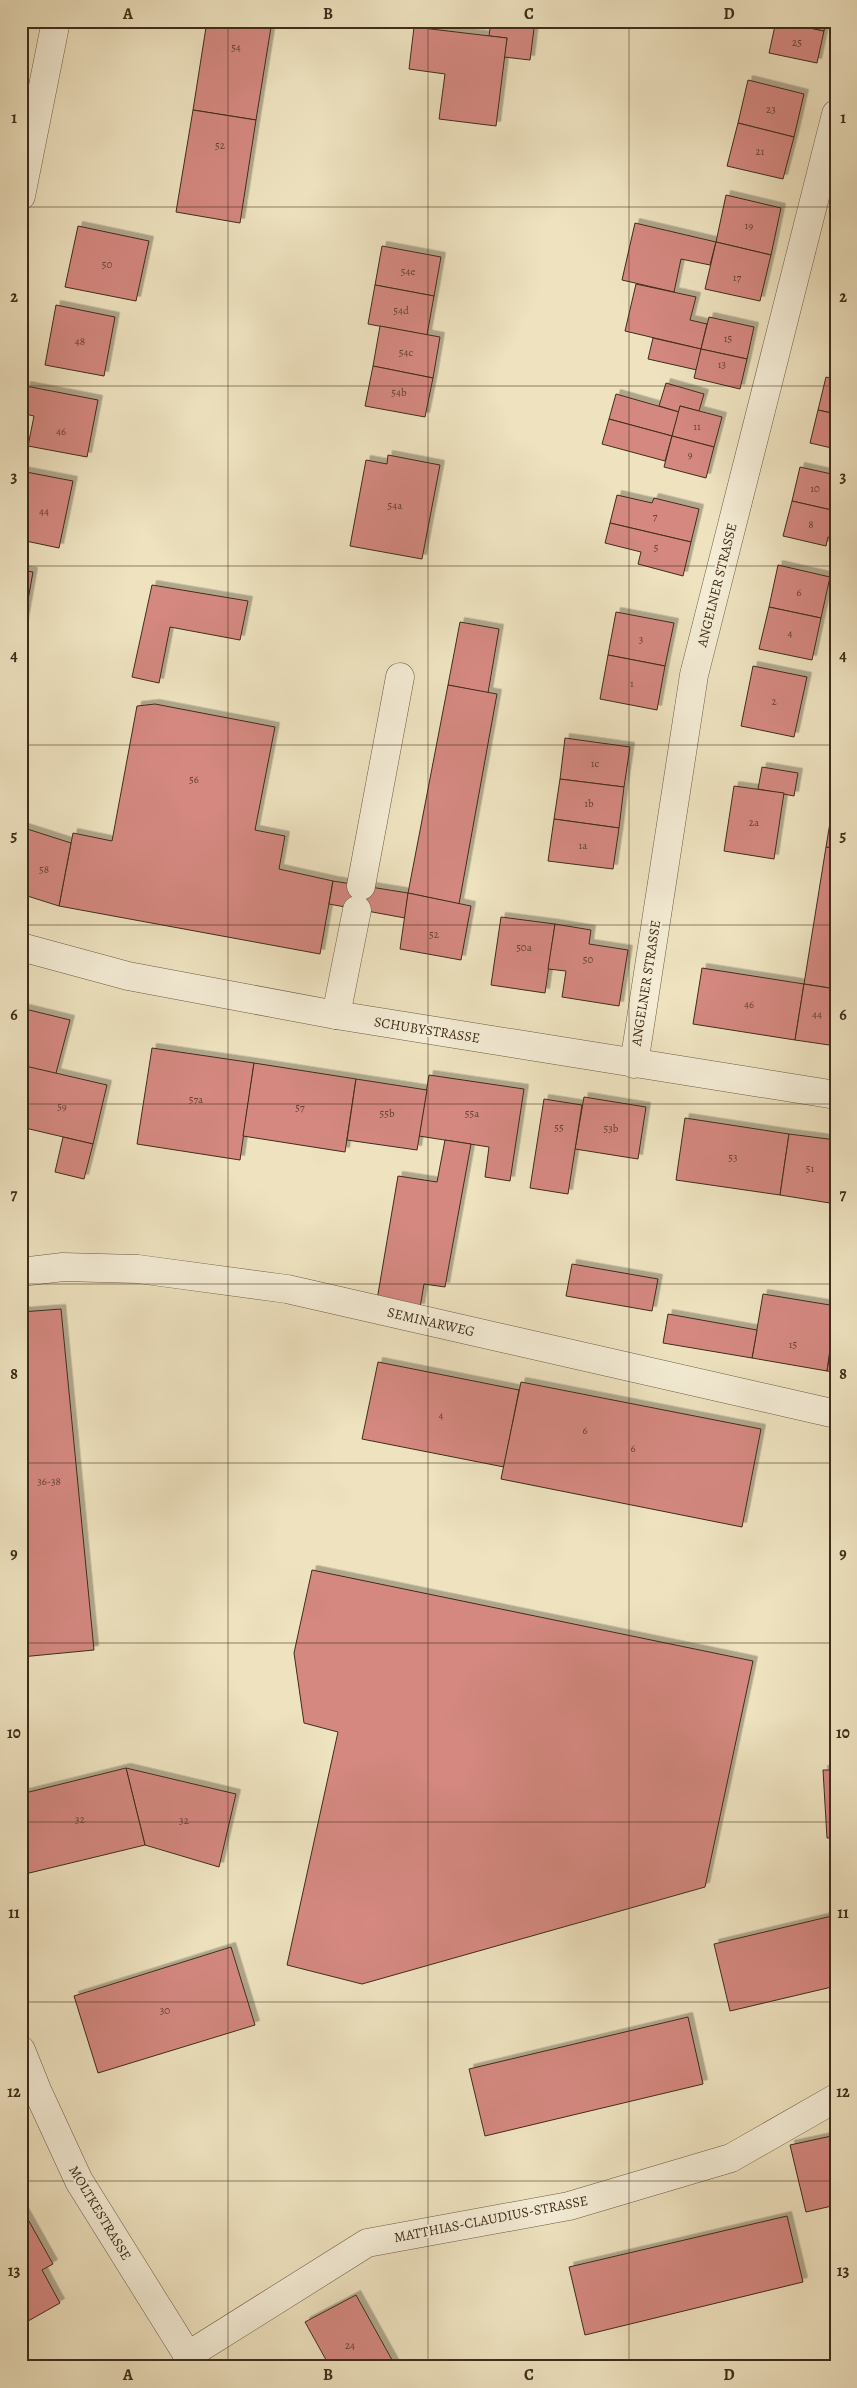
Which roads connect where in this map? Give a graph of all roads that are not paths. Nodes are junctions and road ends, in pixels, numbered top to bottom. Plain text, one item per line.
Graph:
1 (56, 21) edge
2 (836, 114) edge
3 (21, 196) edge
4 (400, 677) dead end
5 (21, 947) edge
6 (336, 1015) junction
7 (634, 1064) junction
8 (836, 1095) edge
9 (21, 1272) edge
10 (836, 1414) edge
11 (21, 2050) edge
12 (29, 2095) edge
13 (836, 2098) edge
14 (191, 2361) edge

1 - 3 street
2 - 7 street, ANGELNER STRASSE
4 - 6 street
5 - 6 street, SCHUBYSTRASSE
6 - 7 street, SCHUBYSTRASSE
7 - 8 street, SCHUBYSTRASSE
9 - 10 street, SEMINARWEG
11 - 12 street, MOLTKESTRASSE
12 - 14 street, MOLTKESTRASSE
13 - 14 street, MATTHIAS-CLAUDIUS-STRASSE

